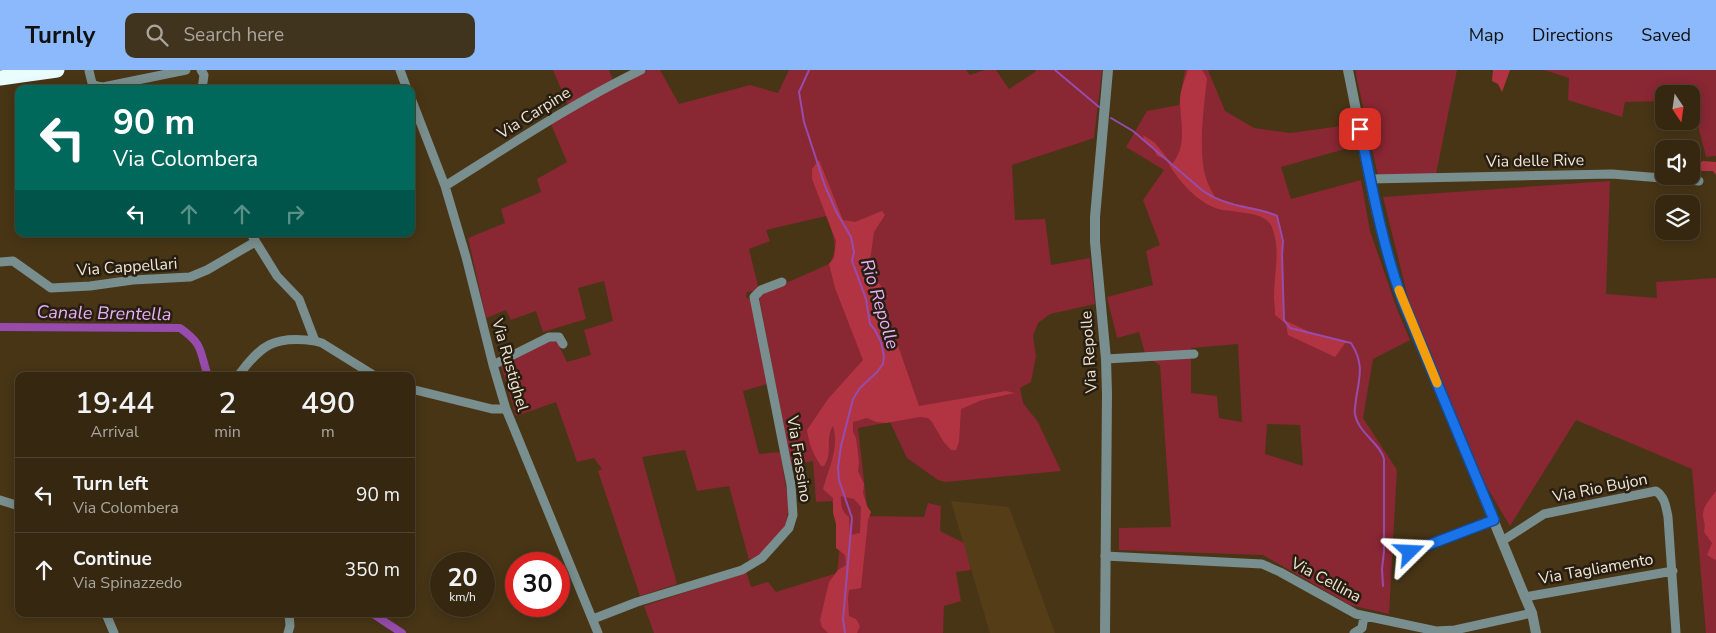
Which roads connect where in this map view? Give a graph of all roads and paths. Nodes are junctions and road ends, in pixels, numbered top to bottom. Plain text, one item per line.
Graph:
1 (57, 70) edge
2 (186, 70) edge
3 (201, 70) edge
4 (400, 70) edge
5 (641, 70) edge
6 (1108, 70) edge
7 (1348, 70) edge
8 (89, 71) edge
9 (0, 78) edge
10 (95, 85) edge
11 (112, 85) edge
12 (203, 85) edge
13 (406, 85) edge
14 (415, 108) edge
15 (1655, 177) edge
16 (1370, 179) junction
17 (445, 186) junction
18 (253, 238) edge
19 (0, 262) edge
20 (782, 282) dead end
21 (314, 341) junction
22 (563, 344) dead end
23 (1194, 354) dead end
24 (1106, 359) junction
25 (492, 365) junction
26 (241, 372) edge
27 (369, 372) edge
28 (415, 390) edge
29 (506, 409) junction
30 (0, 500) edge
31 (15, 505) edge
32 (1494, 520) junction
33 (1502, 541) junction
34 (1410, 552) dead end
35 (1106, 556) junction
36 (1673, 571) junction
37 (1525, 597) junction
38 (1532, 613) junction
39 (107, 617) edge
40 (289, 617) edge
41 (1364, 617) junction
42 (593, 619) junction
43 (1489, 623) junction
44 (1363, 630) edge
45 (1436, 632) edge
46 (114, 633) edge
47 (288, 633) edge
48 (598, 633) edge
49 (1105, 633) edge
50 (1354, 633) edge
51 (1491, 633) edge
52 (1536, 633) edge
53 (1676, 633) edge

1 - 9 highway
2 - 11 street
3 - 12 street
4 - 13 street
5 - 17 street, Via Carpine
6 - 24 street, Via Repolle
7 - 16 street
8 - 10 street
14 - 17 street, Via Rustighel
15 - 16 street, Via delle Rive
16 - 32 street
17 - 25 street, Via Rustighel
18 - 19 street, Via Cappellari
18 - 21 street, Via Cappellari
20 - 42 street, Via Frassino
21 - 26 street
21 - 27 street
22 - 25 street
23 - 24 street
24 - 35 street, Via Repolle
25 - 29 street, Via Rustighel
28 - 29 street
29 - 42 street, Via Rustighel
30 - 31 street
32 - 33 street
32 - 34 street
33 - 36 street, Via Rio Bujon
33 - 37 street
35 - 41 street, Via Cellina
35 - 49 street, Via Repolle
36 - 37 street, Via Tagliamento
36 - 53 street, Via Rio Bujon
37 - 38 street
38 - 43 street, Via Cellina
38 - 52 street
39 - 46 street
40 - 47 street
41 - 44 street
41 - 45 street, Via Cellina
42 - 48 street, Via Rustighel
43 - 45 street, Via Cellina
43 - 51 street
44 - 50 street

